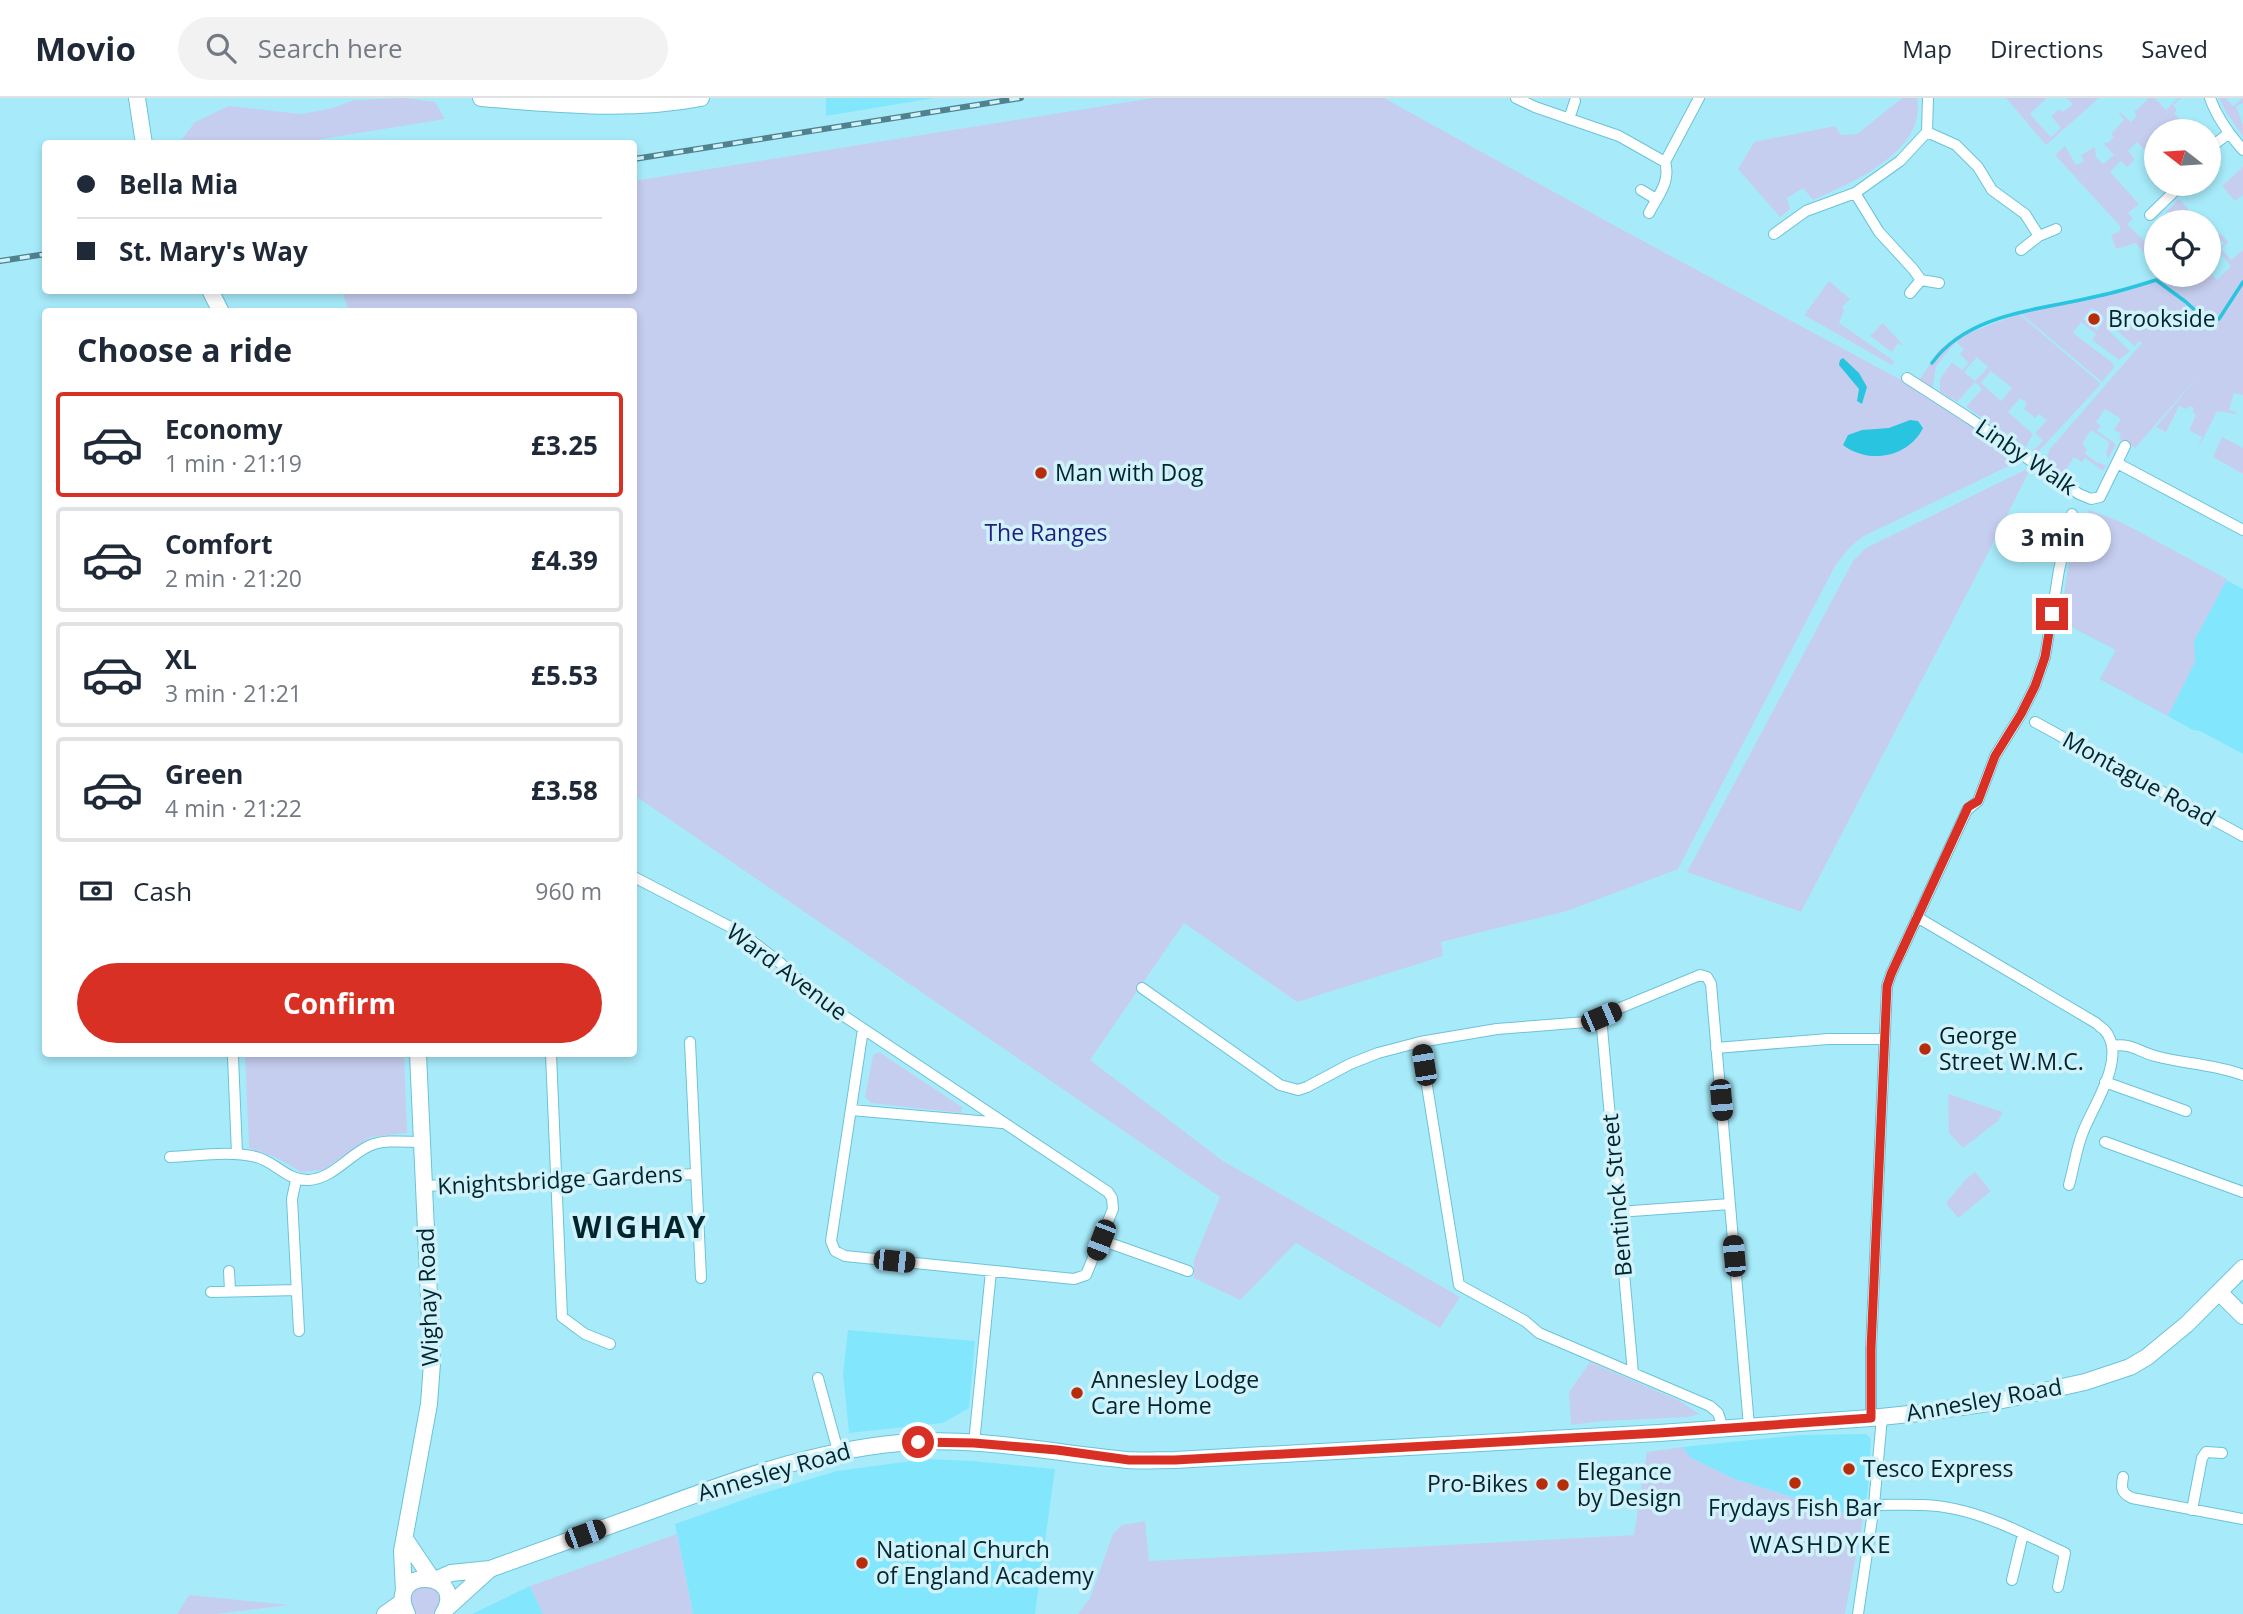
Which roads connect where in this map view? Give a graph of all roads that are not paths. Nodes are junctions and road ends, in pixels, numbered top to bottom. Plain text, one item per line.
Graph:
1 (137, 98) edge
2 (481, 98) edge
3 (701, 98) edge
4 (1516, 98) edge
5 (1699, 98) edge
6 (1928, 98) edge
7 (2210, 98) edge
8 (1575, 101) dead end
9 (1569, 119) junction
10 (1927, 132) junction
11 (2228, 134) junction
12 (2221, 139) edge
13 (143, 140) edge
14 (2243, 150) edge
15 (1665, 162) junction
16 (1641, 190) dead end
17 (1855, 193) junction
18 (2170, 196) edge
19 (1656, 199) junction
20 (2155, 210) edge
21 (1648, 213) dead end
22 (2056, 229) dead end
23 (1774, 233) dead end
24 (2039, 236) junction
25 (2021, 250) dead end
26 (1921, 280) junction
27 (1939, 283) dead end
28 (1910, 293) dead end
29 (1907, 379) dead end
30 (2125, 446) dead end
31 (2117, 463) junction
32 (2076, 504) junction
33 (2243, 530) edge
34 (2035, 722) dead end
35 (2243, 836) edge
36 (637, 881) edge
37 (1917, 917) junction
38 (1142, 988) dead end
39 (1601, 1017) junction
40 (863, 1029) junction
41 (1885, 1039) junction
42 (690, 1042) dead end
43 (1420, 1042) junction
44 (2112, 1046) junction
45 (1716, 1048) junction
46 (233, 1057) dead end
47 (418, 1057) edge
48 (551, 1057) edge
49 (2243, 1073) edge
50 (2105, 1082) junction
51 (851, 1110) junction
52 (2186, 1111) dead end
53 (1005, 1124) junction
54 (422, 1142) junction
55 (2105, 1142) dead end
56 (237, 1154) junction
57 (170, 1157) dead end
58 (696, 1174) junction
59 (296, 1180) junction
60 (556, 1180) junction
61 (2069, 1185) dead end
62 (424, 1186) junction
63 (2243, 1192) edge
64 (1730, 1204) junction
65 (1618, 1212) junction
66 (1101, 1240) junction
67 (2243, 1268) edge
68 (229, 1271) dead end
69 (991, 1271) junction
70 (1188, 1271) dead end
71 (701, 1278) dead end
72 (297, 1290) junction
73 (230, 1291) junction
74 (211, 1292) dead end
75 (2219, 1292) junction
76 (2243, 1316) edge
77 (299, 1331) dead end
78 (610, 1344) dead end
79 (1633, 1373) junction
80 (818, 1378) dead end
81 (1877, 1417) junction
82 (1749, 1426) junction
83 (1723, 1428) junction
84 (974, 1443) junction
85 (838, 1451) junction
86 (2222, 1453) dead end
87 (2123, 1476) dead end
88 (1874, 1505) junction
89 (2192, 1510) junction
90 (2243, 1519) edge
91 (2023, 1534) junction
92 (405, 1539) junction
93 (490, 1569) junction
94 (434, 1579) junction
95 (2012, 1580) dead end
96 (2058, 1587) dead end
97 (404, 1603) edge
98 (445, 1611) edge
99 (385, 1614) edge
100 (1858, 1614) edge

1 - 13 street
2 - 3 street
4 - 9 street
5 - 15 street
6 - 10 street
7 - 11 street
8 - 9 street
9 - 15 street
10 - 17 street
10 - 24 street
11 - 12 street
11 - 14 street
15 - 19 street
16 - 19 street
17 - 23 street
17 - 26 street
18 - 20 street
19 - 21 street
22 - 24 street
24 - 25 street
26 - 27 street
26 - 28 street
29 - 32 street, Linby Walk
30 - 31 street, Linby Walk
31 - 32 street, Linby Walk
31 - 33 street
32 - 37 street
34 - 35 street, Montague Road
36 - 40 street, Ward Avenue
37 - 41 street
37 - 44 street
38 - 43 street
39 - 43 street
39 - 45 street
39 - 65 street, Bentinck Street
40 - 51 street
40 - 53 street, Ward Avenue
41 - 45 street
41 - 81 street
42 - 58 street
43 - 79 street
44 - 49 street
44 - 50 street
45 - 64 street
46 - 56 street
47 - 54 street, Wighay Road
48 - 60 street
50 - 52 street
50 - 61 street
51 - 53 street
51 - 69 street
53 - 66 street, Ward Avenue
54 - 59 street
54 - 62 street, Wighay Road
55 - 63 street
56 - 57 street
56 - 59 street
58 - 60 street, Knightsbridge Gardens
58 - 71 street
59 - 72 street
60 - 62 street, Knightsbridge Gardens
60 - 78 street
62 - 92 street, Wighay Road
64 - 65 street
64 - 82 street
65 - 79 street, Bentinck Street
66 - 69 street, Ward Avenue
66 - 70 street
67 - 75 street, Annesley Road
68 - 73 street
69 - 84 street
72 - 73 street
72 - 77 street
73 - 74 street
75 - 76 street
75 - 81 street, Annesley Road
79 - 83 street
80 - 85 street
81 - 82 street, Annesley Road
81 - 88 street
82 - 83 street, Annesley Road
83 - 84 street, Annesley Road
84 - 85 street, Annesley Road
85 - 93 street, Annesley Road
86 - 89 street
87 - 89 street
88 - 91 street
88 - 100 street
89 - 90 street
91 - 95 street
91 - 96 street
92 - 94 street
92 - 97 street, Wighay Road
93 - 94 street, Annesley Road
93 - 98 street, Annesley Road
94 - 97 street, Annesley Road
94 - 98 street
97 - 99 street

